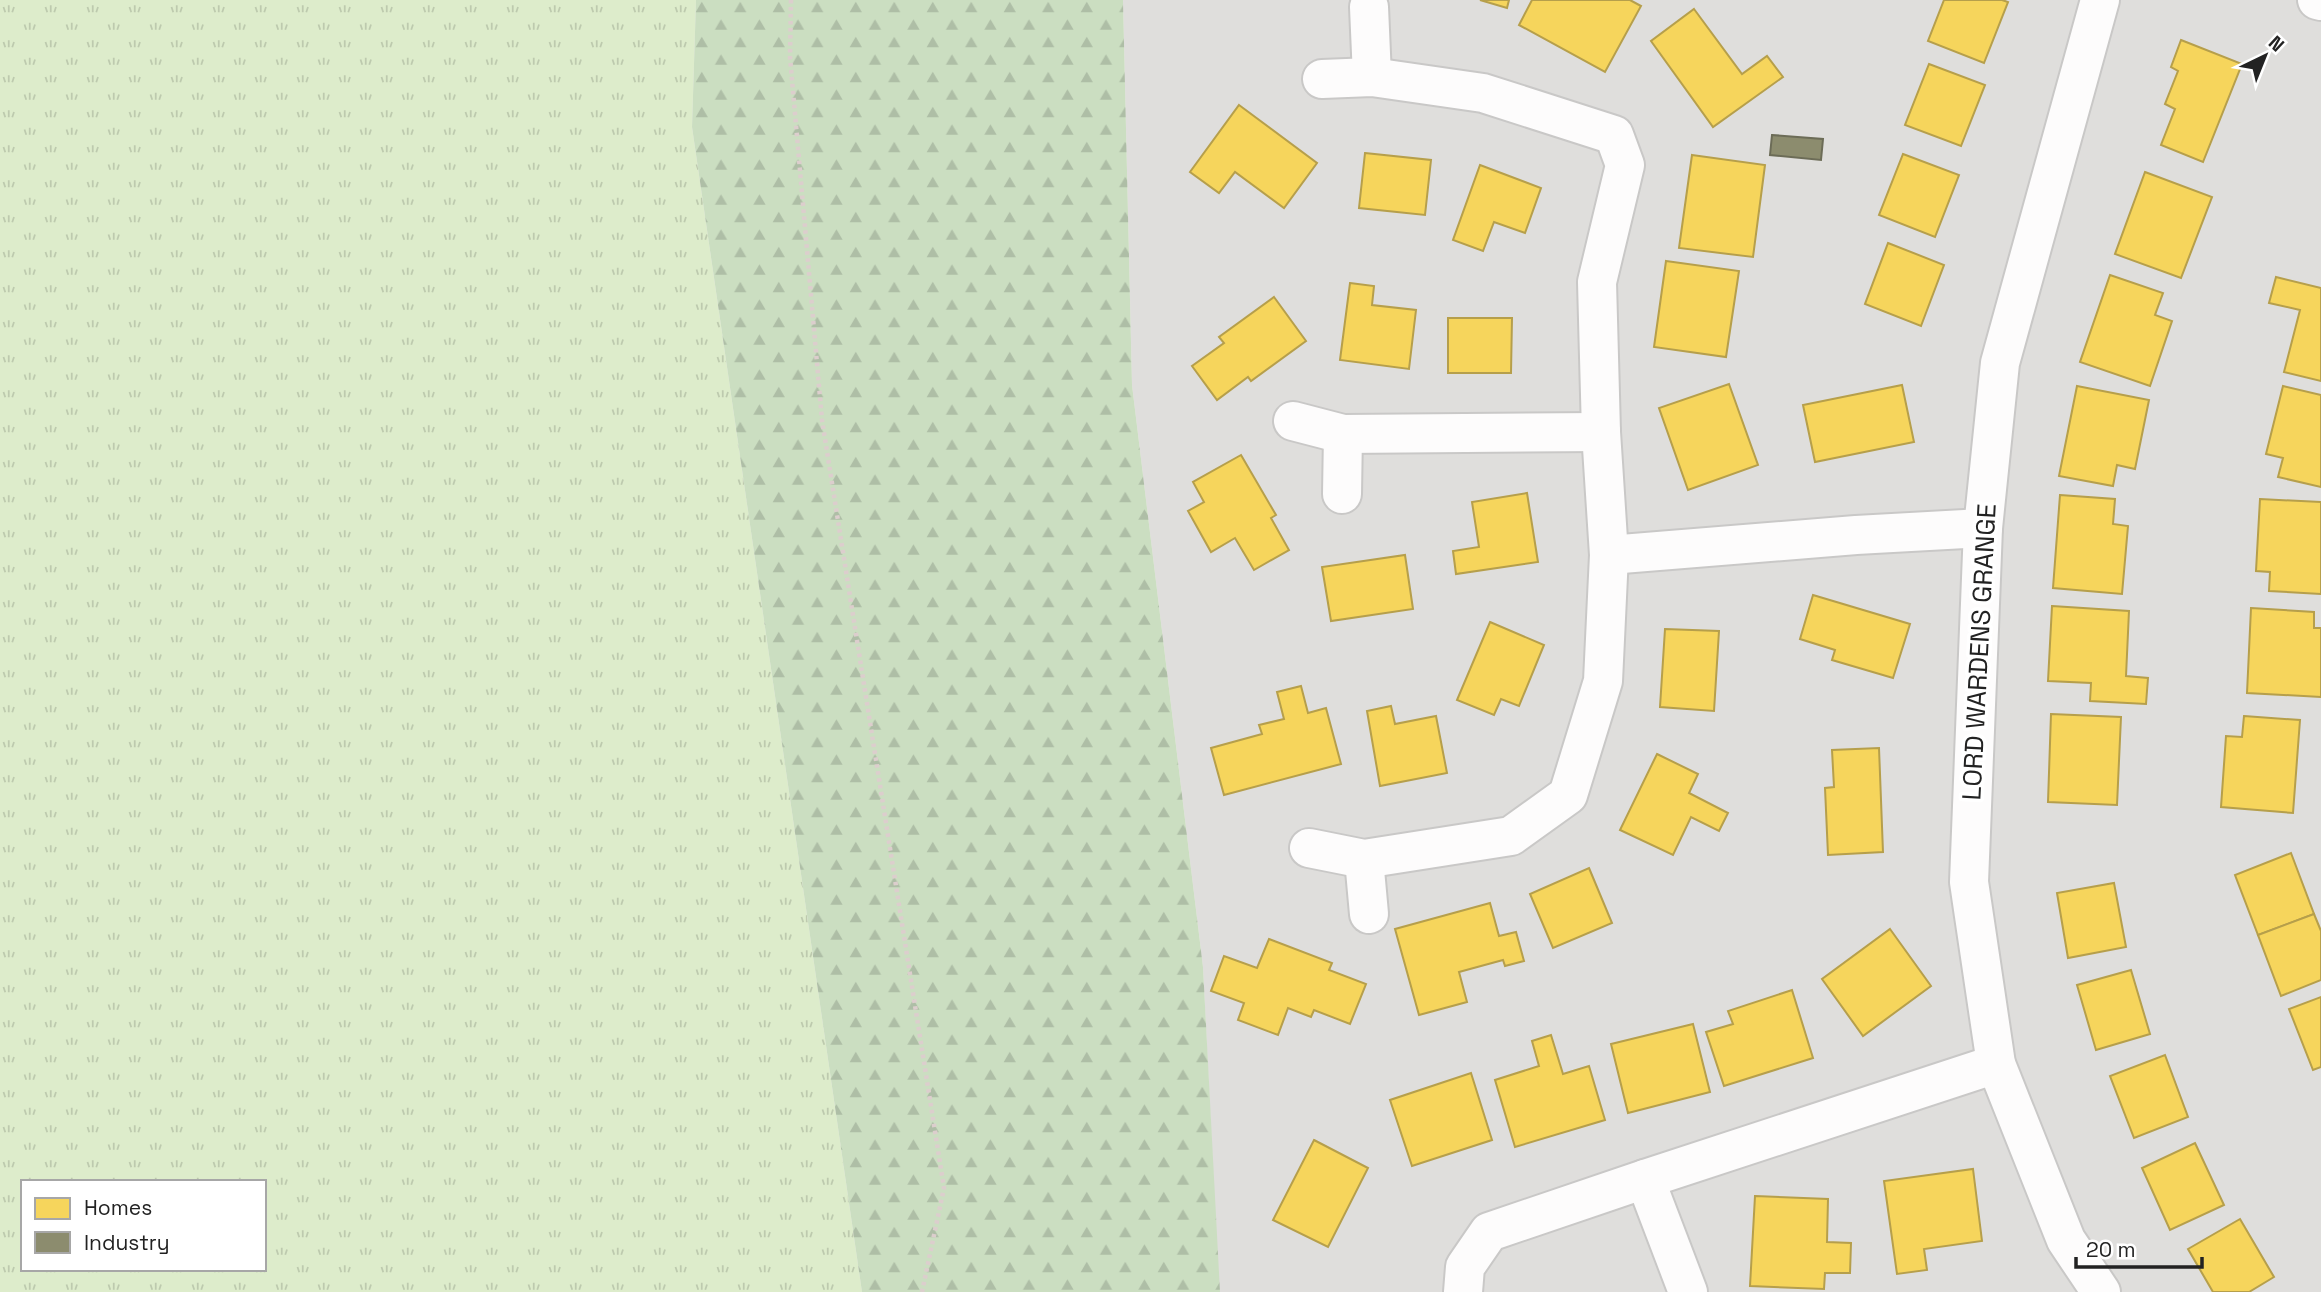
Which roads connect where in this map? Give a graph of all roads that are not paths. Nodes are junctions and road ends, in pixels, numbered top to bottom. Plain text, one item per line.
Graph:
1 (2101, 0) edge
2 (1369, 8) dead end
3 (1372, 77) junction
4 (1322, 79) dead end
5 (1293, 421) dead end
6 (1601, 432) junction
7 (1343, 434) junction
8 (1342, 494) dead end
9 (1983, 528) junction
10 (1609, 555) junction
11 (1309, 848) dead end
12 (1364, 859) junction
13 (1369, 914) dead end
14 (1996, 1065) junction
15 (1645, 1179) junction
16 (1463, 1292) edge
17 (1688, 1292) edge
18 (2101, 1292) edge

1 - 9 street, LORD WARDENS GRANGE
2 - 3 street
3 - 4 street
3 - 6 street
5 - 7 street
6 - 7 street
6 - 10 street
7 - 8 street
9 - 10 street
9 - 14 street, LORD WARDENS GRANGE
10 - 12 street
11 - 12 street
12 - 13 street
14 - 15 street
14 - 18 street, LORD WARDENS GRANGE
15 - 16 street
15 - 17 street

